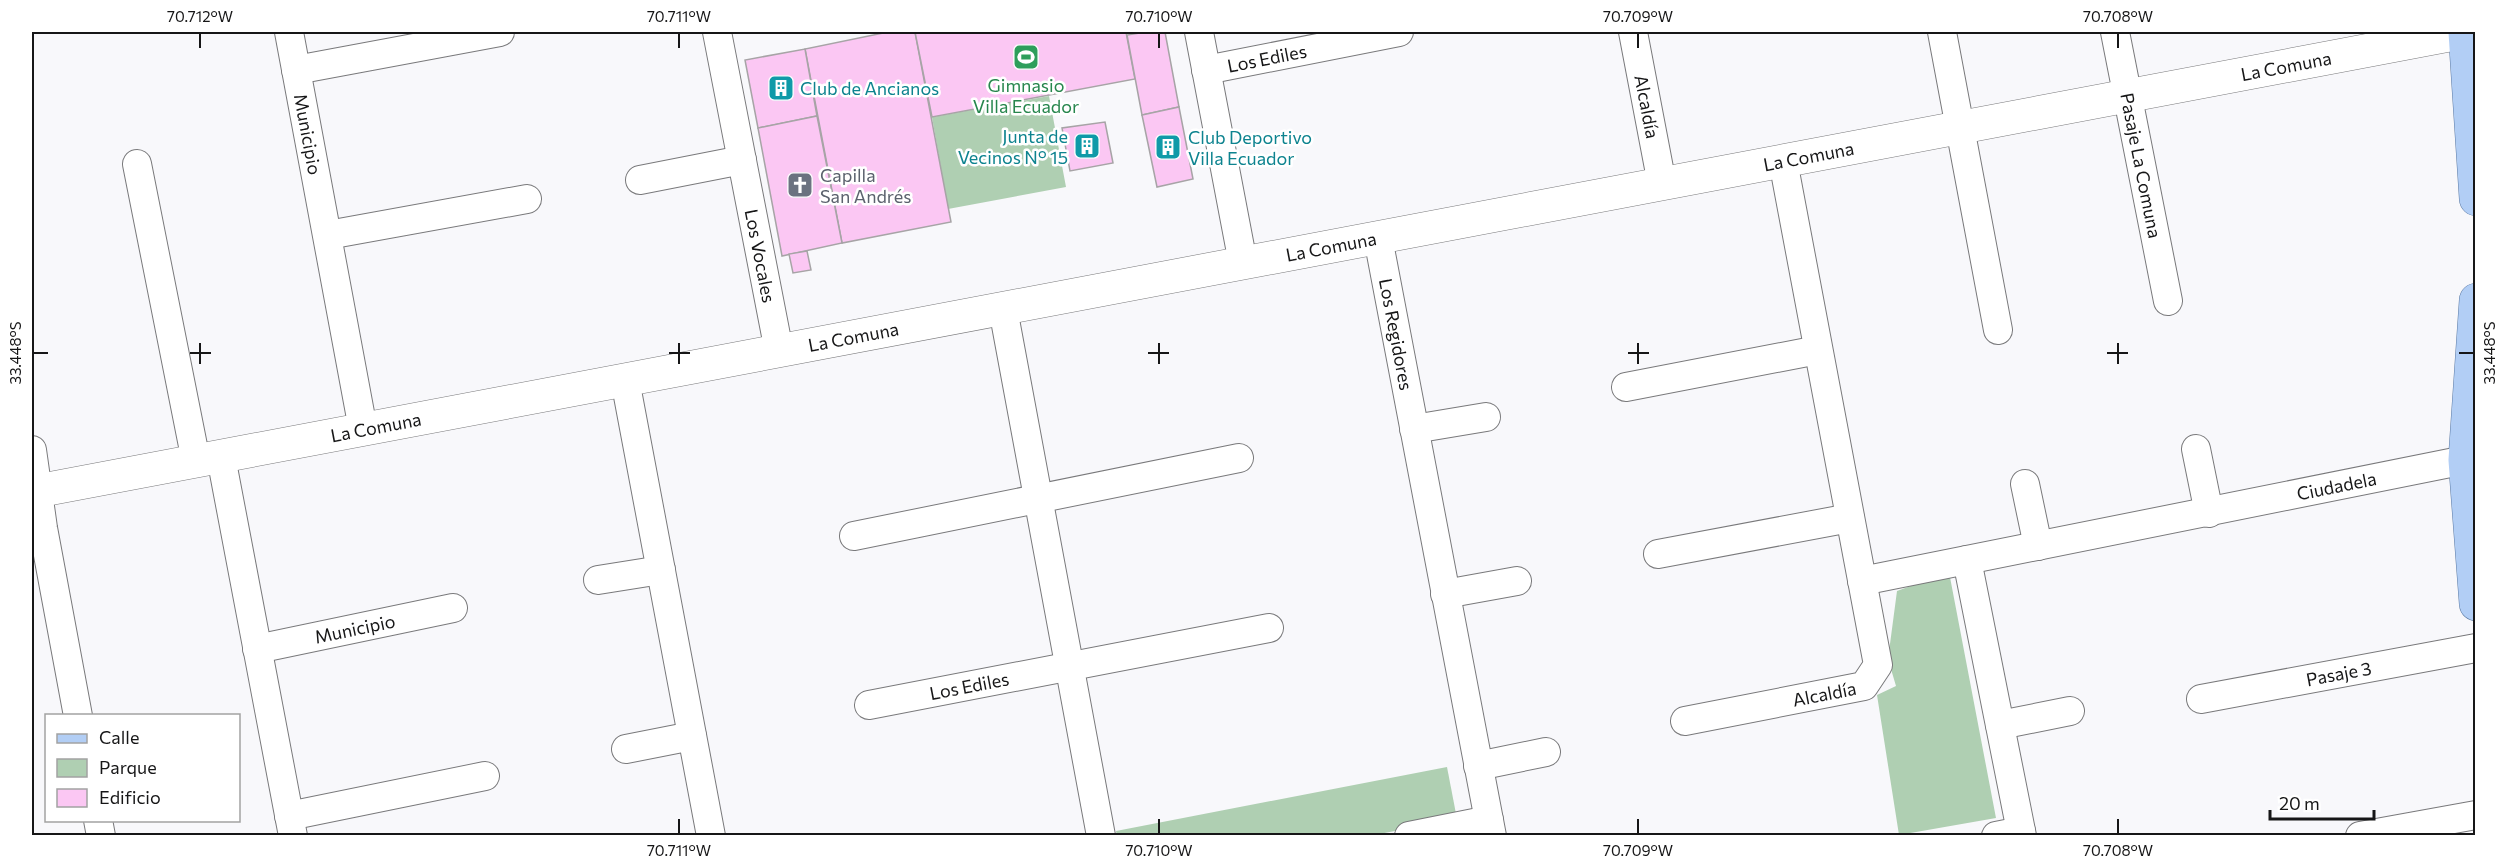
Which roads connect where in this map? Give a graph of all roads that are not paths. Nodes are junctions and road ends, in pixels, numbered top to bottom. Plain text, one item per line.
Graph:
1 (290, 32) edge
2 (500, 32) edge
3 (717, 32) edge
4 (1198, 32) edge
5 (1399, 32) edge
6 (1633, 32) edge
7 (1942, 32) edge
8 (2115, 32) edge
9 (2465, 32) edge
10 (296, 70) junction
11 (1206, 70) junction
12 (2128, 95) junction
13 (1960, 127) junction
14 (742, 160) junction
15 (1783, 161) junction
16 (137, 165) dead end
17 (640, 180) dead end
18 (1662, 184) junction
19 (527, 199) dead end
20 (2475, 199) edge
21 (328, 235) junction
22 (1378, 238) junction
23 (1243, 263) junction
24 (2475, 300) edge
25 (2168, 301) dead end
26 (1004, 309) junction
27 (1998, 330) dead end
28 (1818, 350) junction
29 (779, 351) junction
30 (625, 380) junction
31 (1626, 387) dead end
32 (1486, 417) dead end
33 (363, 429) junction
34 (1414, 429) junction
35 (2196, 449) dead end
36 (32, 450) edge
37 (1239, 458) dead end
38 (208, 459) junction
39 (2465, 460) junction
40 (2025, 484) dead end
41 (34, 492) edge
42 (1039, 498) junction
43 (2209, 513) junction
44 (1850, 518) junction
45 (854, 536) dead end
46 (2038, 546) junction
47 (1658, 554) dead end
48 (1968, 560) junction
49 (661, 570) junction
50 (598, 580) dead end
51 (1517, 581) dead end
52 (1862, 581) junction
53 (1445, 594) junction
54 (2475, 604) edge
55 (453, 608) dead end
56 (1269, 628) dead end
57 (2475, 648) edge
58 (257, 649) junction
59 (1070, 667) junction
60 (2201, 699) dead end
61 (869, 705) dead end
62 (2070, 711) dead end
63 (78, 714) edge
64 (1685, 722) dead end
65 (2000, 725) junction
66 (692, 736) junction
67 (626, 749) dead end
68 (1546, 752) dead end
69 (1478, 766) junction
70 (485, 776) dead end
71 (2475, 815) edge
72 (291, 826) edge
73 (1490, 828) edge
74 (2013, 834) edge
75 (711, 836) edge
76 (1101, 836) edge
77 (1408, 836) edge
78 (2360, 836) edge

1 - 10 street, Municipio
2 - 10 street
3 - 14 street, Los Vocales
4 - 11 street
5 - 11 street, Los Ediles
6 - 18 street, Alcaldía
7 - 13 street
8 - 12 street, Pasaje La Comuna
9 - 12 street, La Comuna
9 - 20 main road
10 - 21 street, Municipio
11 - 23 street
12 - 13 street, La Comuna
12 - 25 street, Pasaje La Comuna
13 - 15 street, La Comuna
13 - 27 street
14 - 17 street
14 - 29 street, Los Vocales
15 - 18 street, La Comuna
15 - 28 street, Alcaldía
16 - 38 street
18 - 22 street, La Comuna
19 - 21 street
21 - 33 street, Municipio
22 - 23 street, La Comuna
22 - 34 street, Los Regidores
23 - 26 street, La Comuna
24 - 39 main road
26 - 29 street, La Comuna
26 - 42 street
28 - 31 street
28 - 44 street, Alcaldía
29 - 30 street, La Comuna
30 - 33 street, La Comuna
30 - 49 street
32 - 34 street
33 - 38 street, La Comuna
34 - 53 street, Los Regidores
35 - 43 street
36 - 41 street
37 - 42 street
38 - 41 street, La Comuna
38 - 58 street
39 - 43 street, Ciudadela
39 - 54 main road
40 - 46 street
41 - 63 street
42 - 45 street
42 - 59 street
43 - 46 street, Ciudadela
44 - 47 street
44 - 52 street, Alcaldía
46 - 48 street, Ciudadela
48 - 52 street, Ciudadela
48 - 65 street
49 - 50 street
49 - 66 street
51 - 53 street
52 - 64 street, Alcaldía
53 - 69 street, Los Regidores
55 - 58 street, Municipio
56 - 59 street, Los Ediles
57 - 60 street, Pasaje 3
58 - 72 street
59 - 61 street, Los Ediles
59 - 76 street
62 - 65 street
65 - 74 street
66 - 67 street
66 - 75 street
68 - 69 street
69 - 73 street, Los Regidores
70 - 72 street
71 - 78 street
73 - 77 street

